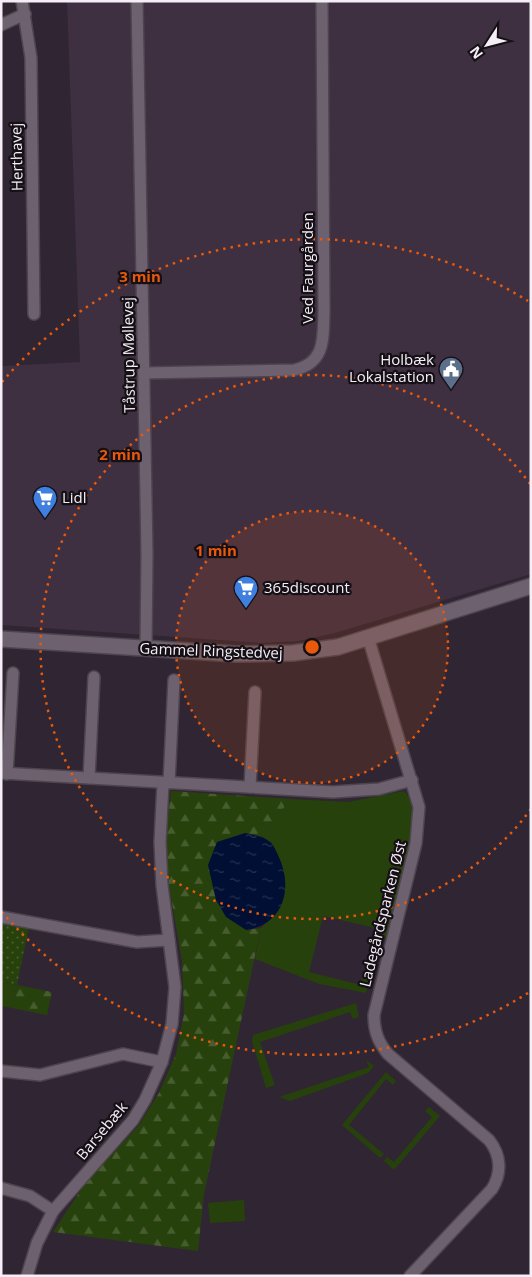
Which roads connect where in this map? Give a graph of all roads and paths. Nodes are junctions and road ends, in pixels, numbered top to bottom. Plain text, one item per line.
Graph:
1 (22, 1) edge
2 (137, 1) edge
3 (322, 1) edge
4 (25, 14) junction
5 (1, 26) edge
6 (34, 314) dead end
7 (144, 373) junction
8 (531, 586) edge
9 (368, 637) junction
10 (1, 639) edge
11 (146, 649) junction
12 (13, 673) dead end
13 (94, 677) dead end
14 (174, 680) dead end
15 (255, 692) dead end
16 (4, 773) edge
17 (89, 778) junction
18 (412, 780) junction
19 (166, 783) junction
20 (250, 788) junction
21 (1, 917) edge
22 (168, 940) junction
23 (162, 1062) junction
24 (1, 1071) edge
25 (1, 1188) edge
26 (53, 1211) junction
27 (27, 1276) edge
28 (410, 1276) edge

1 - 4 street, Herthavej
2 - 7 street, Tåstrup Møllevej
3 - 7 street, Ved Faurgården
4 - 5 street
4 - 6 street, Herthavej
7 - 11 street, Tåstrup Møllevej
8 - 9 street, Gammel Ringstedvej
9 - 11 street, Gammel Ringstedvej
9 - 18 street, Ladegårdsparken Øst
10 - 11 street, Gammel Ringstedvej
12 - 16 street
13 - 17 street
14 - 19 street, Barsebæk
15 - 20 street
16 - 17 street
17 - 19 street
18 - 20 street
18 - 28 street, Ladegårdsparken Øst
19 - 20 street
19 - 22 street, Barsebæk
21 - 22 street
22 - 23 street, Barsebæk
23 - 24 street
23 - 26 street, Barsebæk
25 - 26 street
26 - 27 street, Barsebæk

